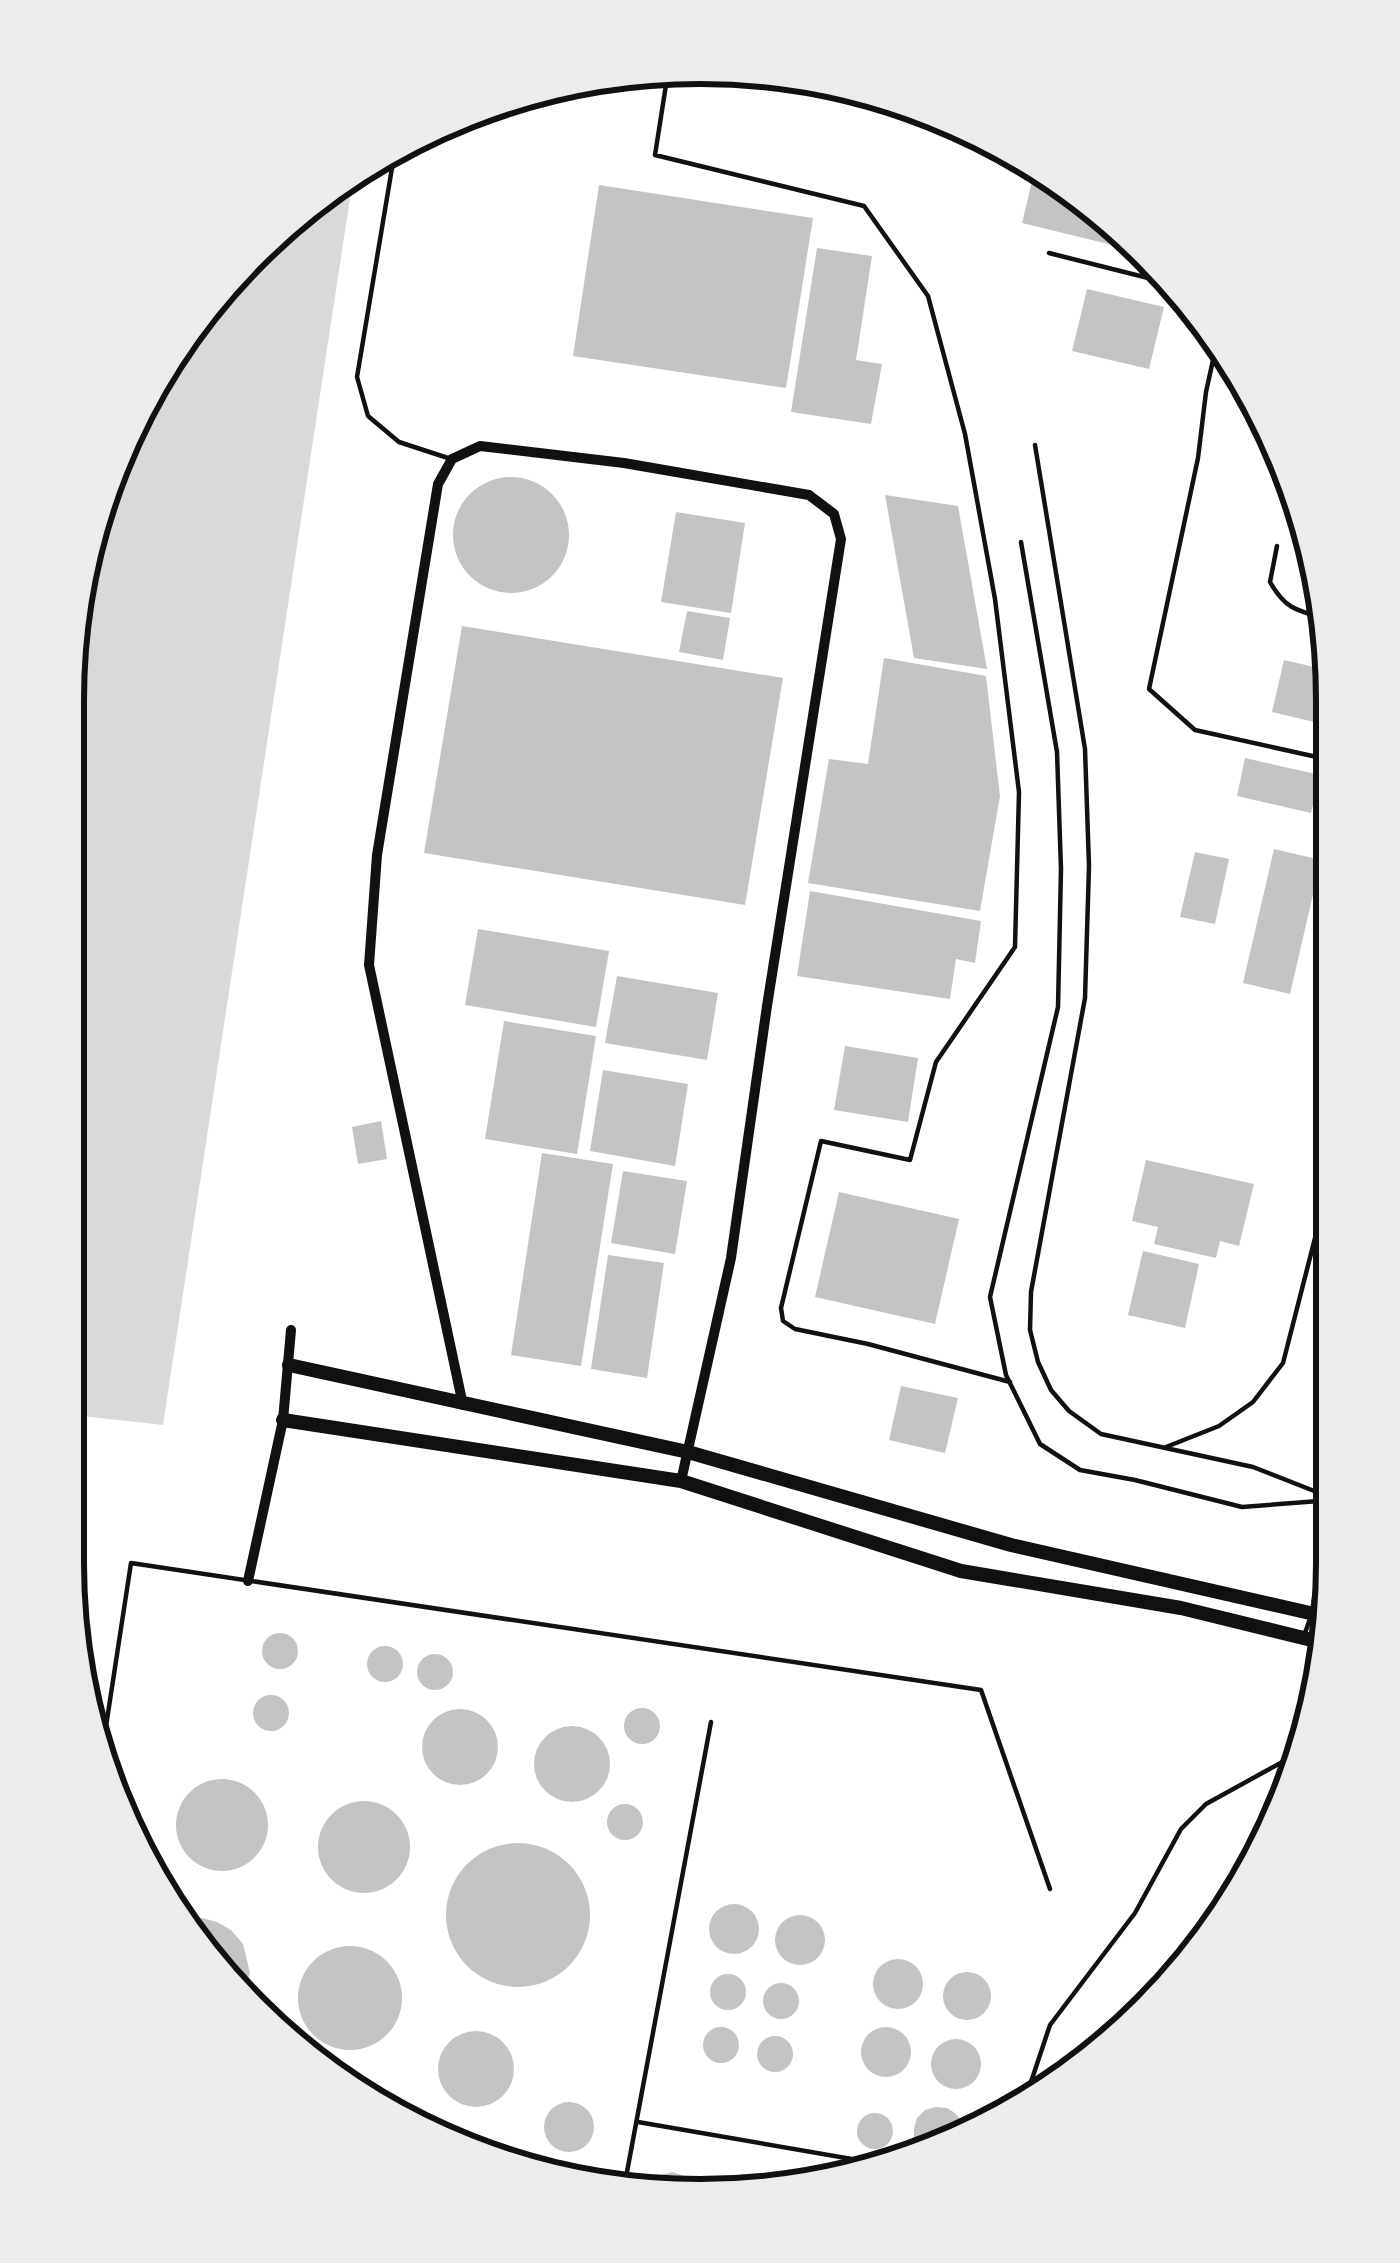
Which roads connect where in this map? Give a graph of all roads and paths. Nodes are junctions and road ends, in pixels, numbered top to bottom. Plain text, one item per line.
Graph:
1 (666, 85) edge
2 (392, 167) edge
3 (1049, 253) dead end
4 (1149, 278) edge
5 (1213, 359) edge
6 (1035, 446) dead end
7 (452, 459) junction
8 (1021, 542) dead end
9 (1277, 546) dead end
10 (1310, 615) edge
11 (1316, 757) edge
12 (1316, 1236) edge
13 (291, 1330) dead end
14 (289, 1365) junction
15 (1010, 1382) junction
16 (464, 1405) junction
17 (283, 1420) junction
18 (1166, 1447) junction
19 (688, 1452) junction
20 (681, 1481) junction
21 (1316, 1493) edge
22 (1316, 1500) edge
23 (248, 1581) junction
24 (1315, 1586) edge
25 (1312, 1613) junction
26 (1303, 1638) junction
27 (1311, 1640) edge
28 (711, 1722) dead end
29 (106, 1726) edge
30 (1283, 1762) edge
31 (1050, 1889) dead end
32 (1031, 2082) edge
33 (636, 2122) junction
34 (851, 2160) edge
35 (626, 2175) edge

1 - 15 lane
2 - 7 lane
3 - 4 lane
5 - 11 lane
6 - 18 lane
7 - 16 street
7 - 19 street
8 - 15 lane
9 - 10 lane
12 - 18 lane
13 - 14 street
14 - 16 street
14 - 17 street
15 - 22 lane
16 - 19 street
17 - 20 street
17 - 23 street
18 - 21 lane
19 - 20 street
19 - 25 street
20 - 26 street
23 - 29 lane
23 - 31 lane
24 - 25 lane
25 - 26 lane
26 - 27 street
28 - 33 lane
30 - 32 lane
33 - 34 lane
33 - 35 lane

